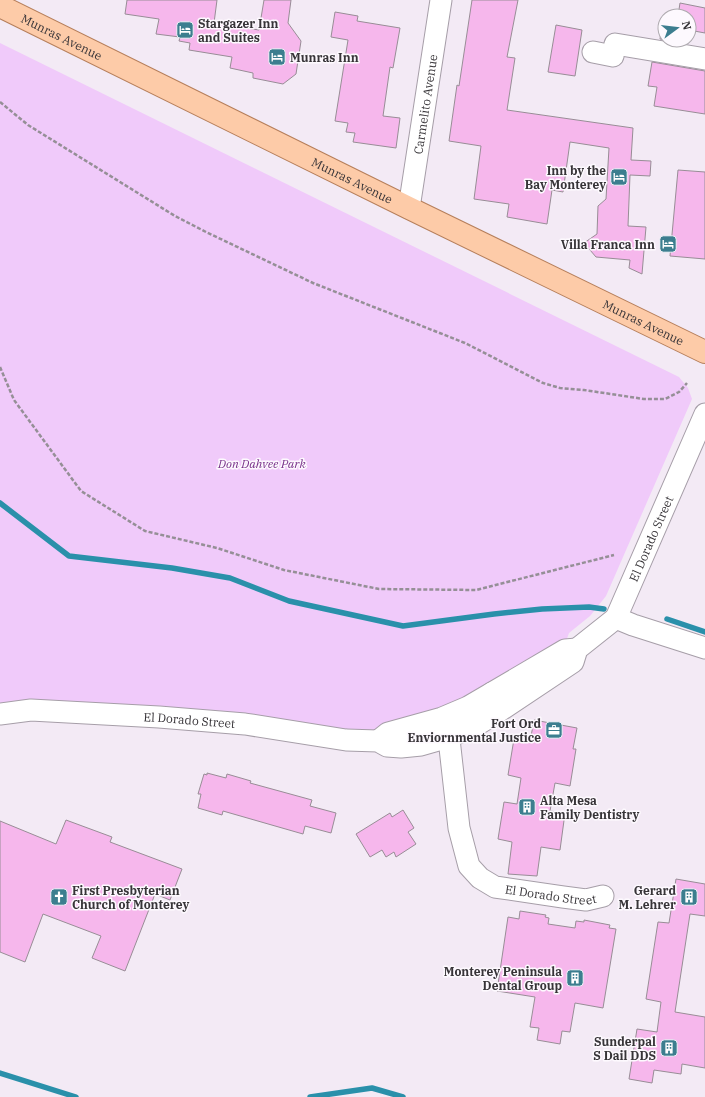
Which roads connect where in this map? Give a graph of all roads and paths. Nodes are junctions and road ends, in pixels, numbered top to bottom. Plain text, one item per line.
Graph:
1 (441, 0) edge
2 (0, 6) edge
3 (593, 52) dead end
4 (705, 59) edge
5 (0, 102) edge
6 (409, 208) junction
7 (705, 352) edge
8 (0, 367) edge
9 (687, 383) dead end
10 (705, 414) edge
11 (614, 555) dead end
12 (616, 618) junction
13 (705, 648) edge
14 (577, 649) junction
15 (492, 694) junction
16 (0, 704) edge
17 (31, 710) junction
18 (0, 714) edge
19 (449, 737) junction
20 (378, 740) junction
21 (603, 896) dead end

1 - 6 street, Carmelito Avenue
2 - 6 main road, Munras Avenue
3 - 4 street
5 - 9 path
6 - 7 main road, Munras Avenue
8 - 11 path
10 - 12 street, El Dorado Street
12 - 13 street
12 - 14 street, El Dorado Street
14 - 15 street, El Dorado Street
14 - 19 street, El Dorado Street
15 - 19 street
15 - 20 street, El Dorado Street
16 - 17 street
17 - 18 street, El Dorado Street
17 - 20 street, El Dorado Street
19 - 20 street, El Dorado Street
19 - 21 street, El Dorado Street

